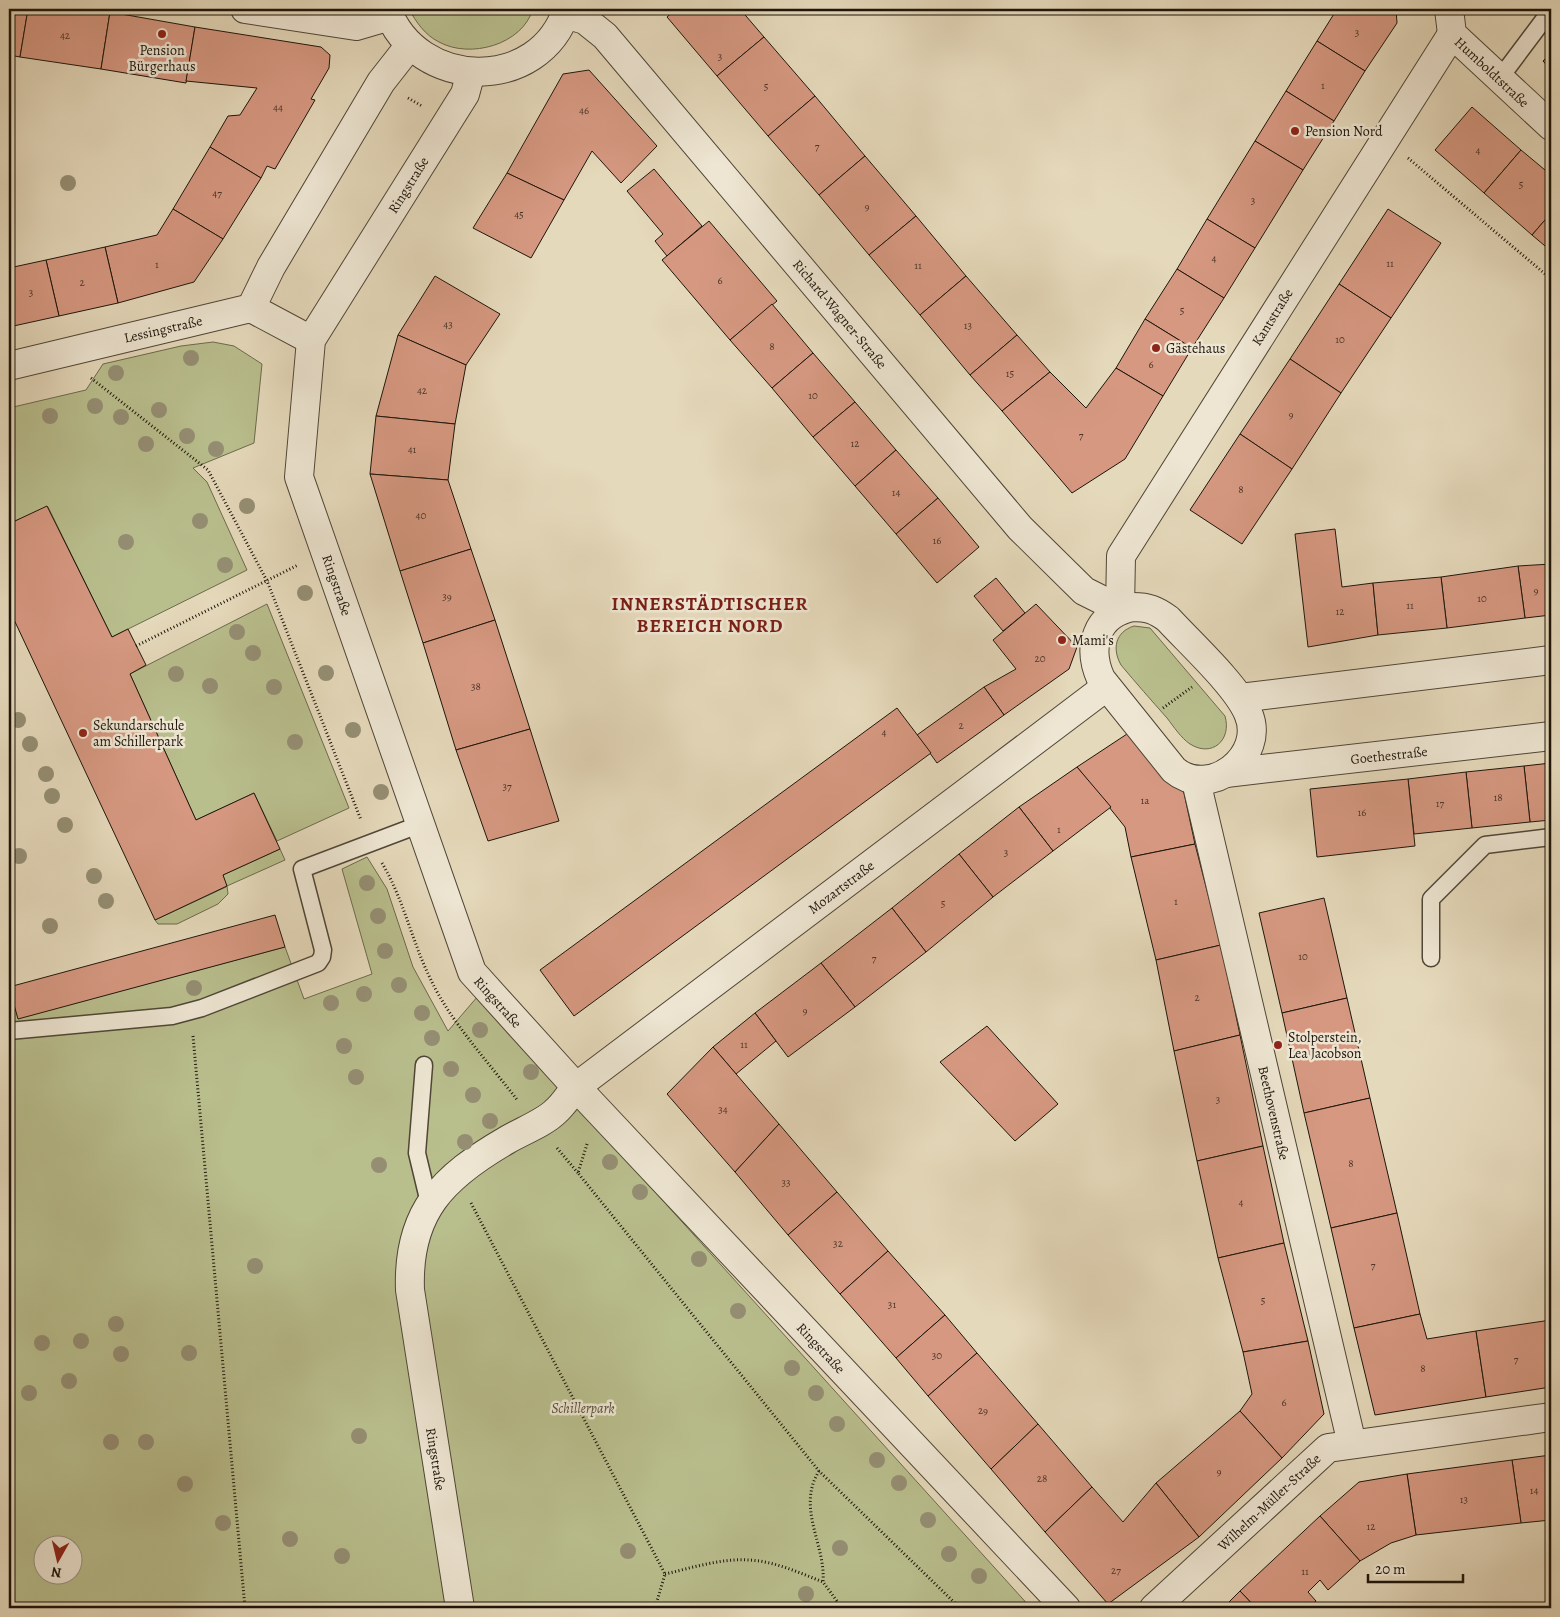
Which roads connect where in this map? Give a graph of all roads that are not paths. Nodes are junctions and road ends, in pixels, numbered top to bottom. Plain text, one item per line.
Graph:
1 (245, 9) edge
2 (1551, 10) edge
3 (566, 11) edge
4 (388, 12) edge
5 (1450, 21) edge
6 (410, 45) junction
7 (471, 72) junction
8 (1500, 78) junction
9 (1551, 126) edge
10 (251, 308) junction
11 (311, 340) junction
12 (9, 366) edge
13 (1120, 609) junction
14 (1551, 660) edge
15 (1106, 687) junction
16 (1240, 698) junction
17 (1551, 736) edge
18 (1226, 773) junction
19 (1196, 781) junction
20 (421, 824) junction
21 (1551, 837) edge
22 (1431, 958) dead end
23 (9, 1031) edge
24 (424, 1065) dead end
25 (576, 1087) junction
26 (429, 1203) junction
27 (1551, 1417) edge
28 (1352, 1444) junction
29 (460, 1608) edge
30 (1066, 1608) edge
31 (1154, 1608) edge

1 - 4 street
2 - 8 lane
3 - 7 street
3 - 13 street, Richard-Wagner-Straße
4 - 6 street
5 - 8 street, Humboldtstraße
5 - 13 street, Kantstraße
6 - 7 street
6 - 10 street
7 - 11 street, Ringstraße
8 - 9 street, Humboldtstraße
10 - 11 street
10 - 12 street, Lessingstraße
11 - 20 street, Ringstraße
13 - 15 street
13 - 16 street
14 - 16 street
15 - 19 street
15 - 25 street, Mozartstraße
16 - 18 street
17 - 18 street, Goethestraße
18 - 19 street
19 - 28 street, Beethovenstraße
20 - 23 lane
20 - 25 street, Ringstraße
21 - 22 lane
24 - 26 lane
25 - 26 street, Ringstraße
25 - 30 street, Ringstraße
26 - 29 street, Ringstraße
27 - 28 street, Wilhelm-Müller-Straße
28 - 31 street, Wilhelm-Müller-Straße

